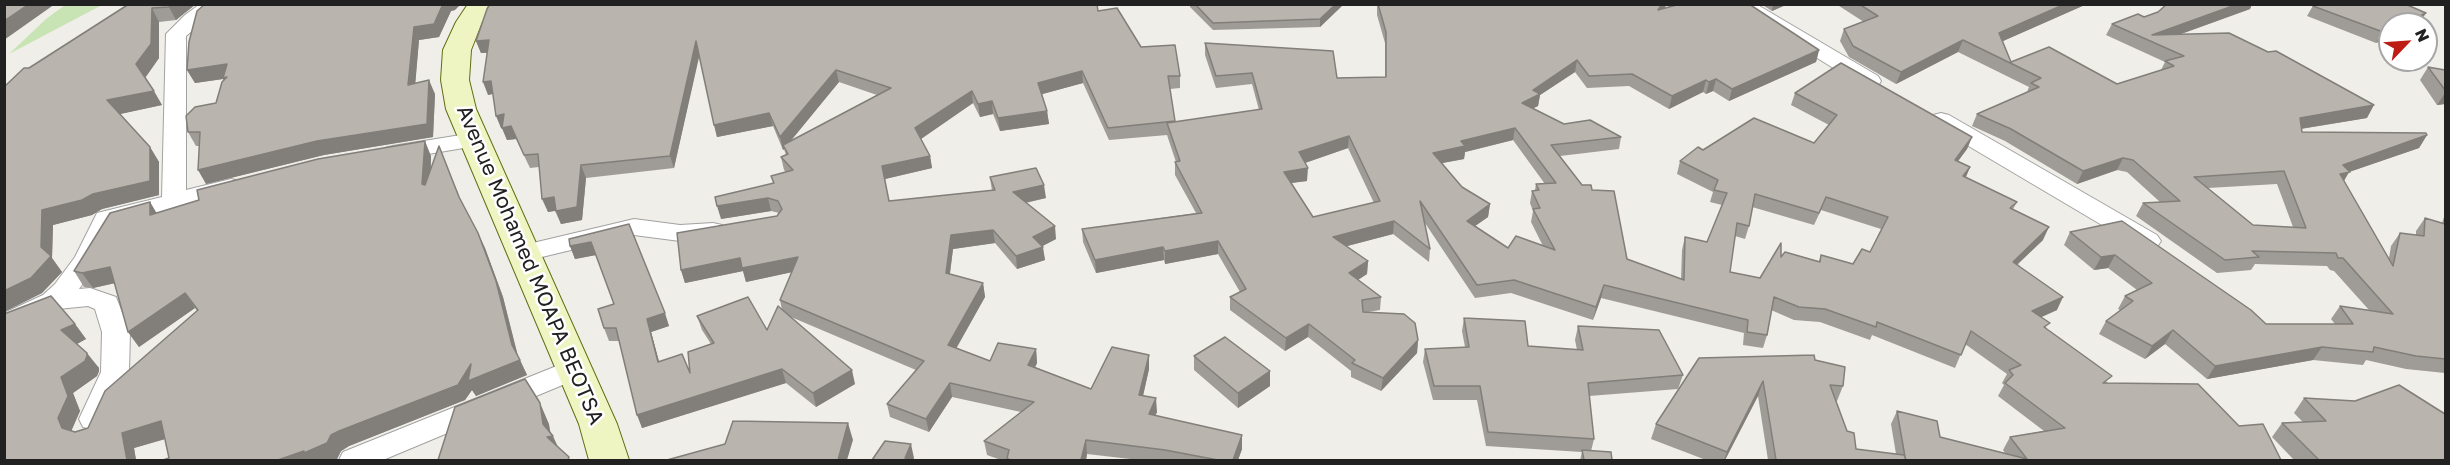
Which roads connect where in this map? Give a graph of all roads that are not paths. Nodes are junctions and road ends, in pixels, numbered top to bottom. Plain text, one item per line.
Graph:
1 (215, 4) edge
2 (482, 4) edge
3 (1741, 4) edge
4 (1885, 89) edge
5 (1926, 111) edge
6 (473, 140) junction
7 (371, 156) edge
8 (255, 180) edge
9 (174, 200) junction
10 (737, 228) edge
11 (525, 253) junction
12 (2166, 253) edge
13 (53, 301) junction
14 (4, 324) edge
15 (574, 369) junction
16 (87, 435) edge
17 (354, 460) edge
18 (609, 460) edge

1 - 9 street
2 - 6 main road, Avenue Mohamed MOAPA BEOTSA
3 - 4 street
5 - 12 street
6 - 7 street
6 - 11 main road, Avenue Mohamed MOAPA BEOTSA
8 - 9 street
9 - 13 street
10 - 11 street
11 - 15 main road, Avenue Mohamed MOAPA BEOTSA
13 - 14 street
13 - 16 street
15 - 17 street
15 - 18 main road, Avenue Mohamed MOAPA BEOTSA

